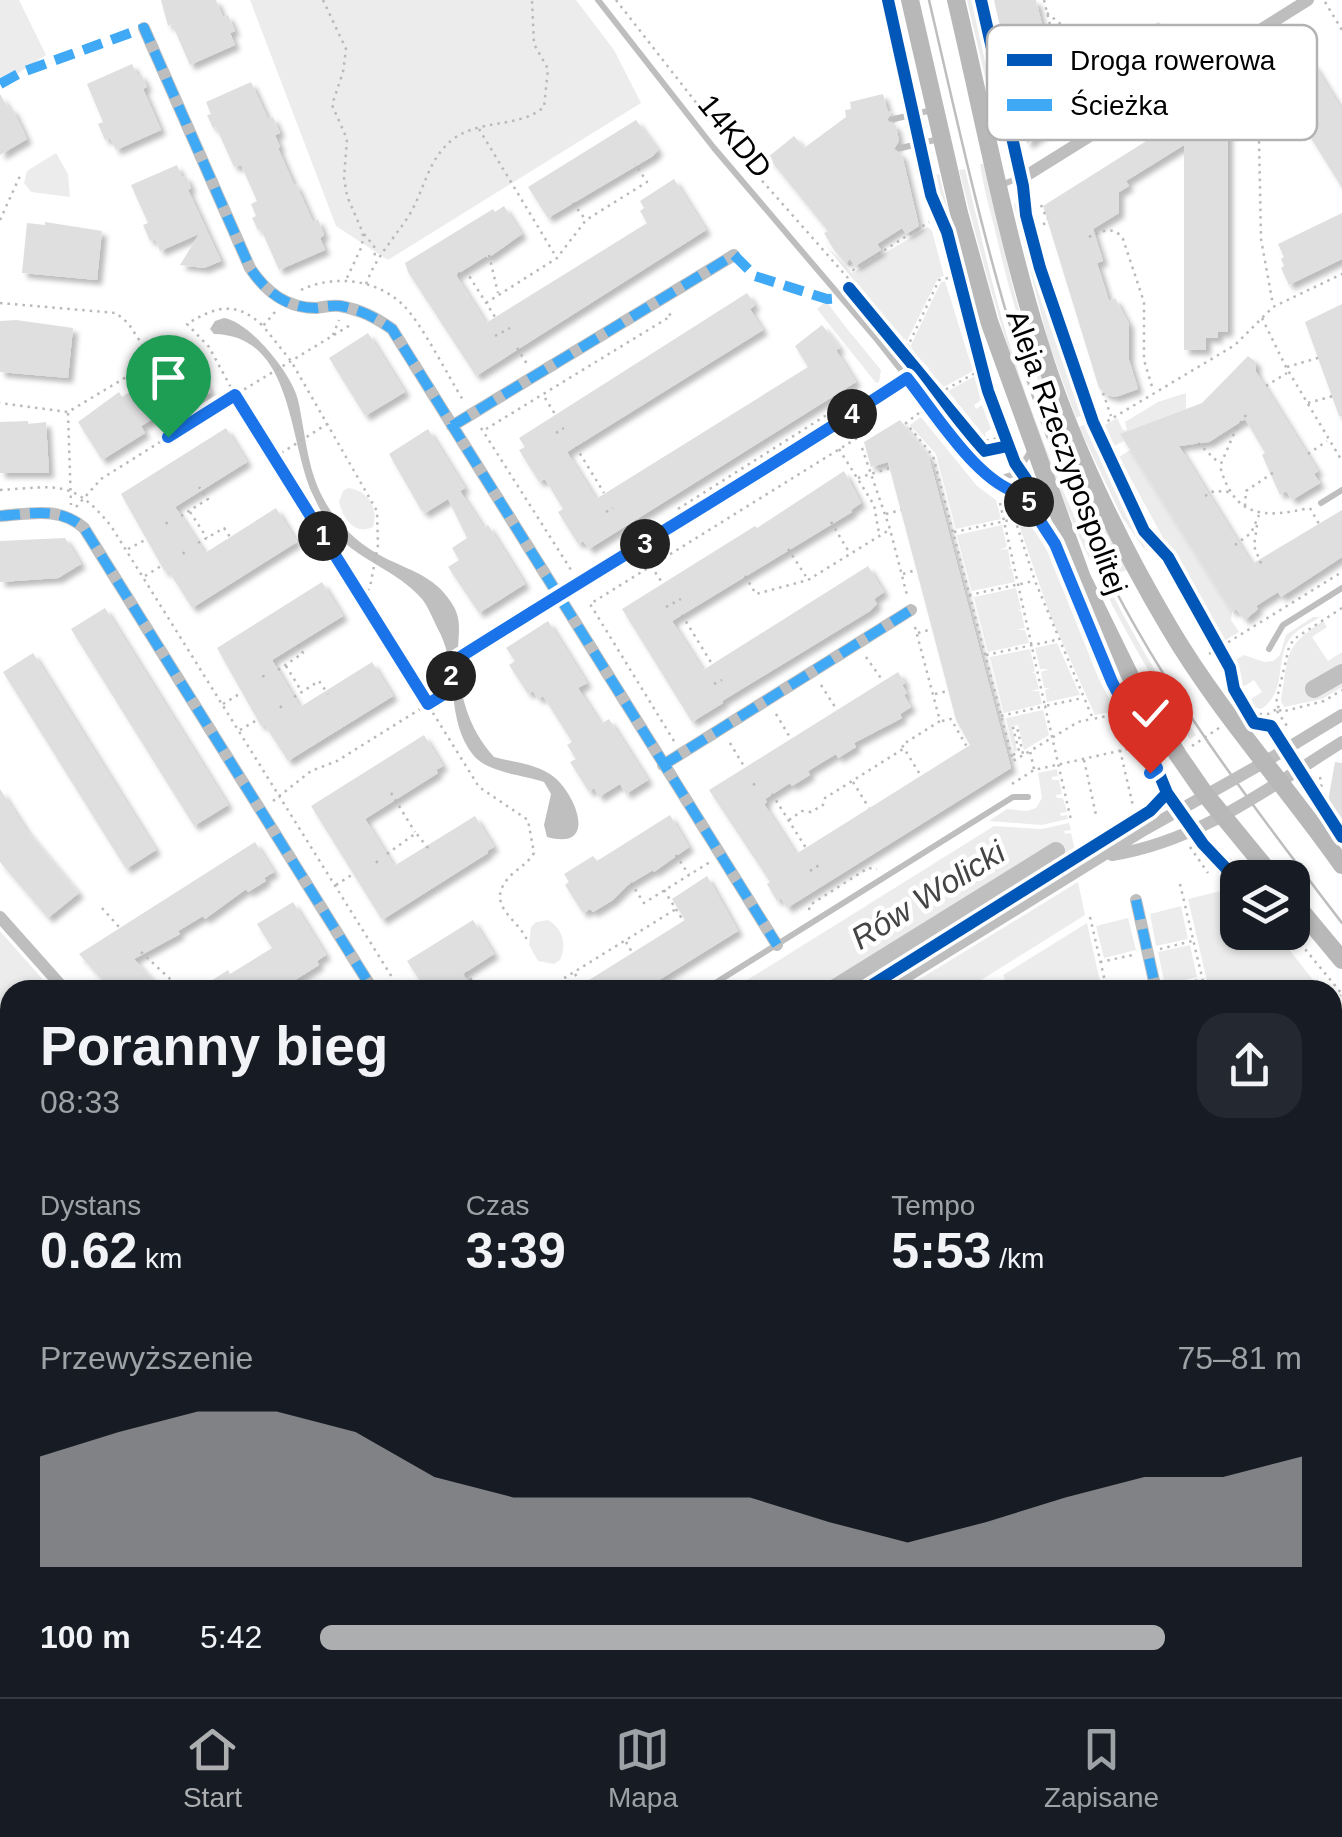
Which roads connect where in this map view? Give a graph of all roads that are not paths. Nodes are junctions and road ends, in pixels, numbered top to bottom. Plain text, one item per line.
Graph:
1 (598, 0) edge
2 (910, 0) edge
3 (956, 0) edge
4 (1308, 0) edge
5 (1268, 25) edge
6 (144, 28) dead end
7 (935, 110) junction
8 (894, 119) dead end
9 (987, 130) edge
10 (942, 138) junction
11 (989, 140) edge
12 (1084, 140) edge
13 (901, 148) dead end
14 (1029, 174) joint
15 (1000, 185) junction
16 (734, 255) dead end
17 (913, 374) junction
18 (452, 426) junction
19 (1033, 446) junction
20 (995, 481) junction
21 (1342, 490) edge
22 (1054, 503) junction
23 (1320, 503) dead end
24 (0, 516) edge
25 (1342, 588) edge
26 (558, 596) junction
27 (910, 610) road end
28 (1270, 649) dead end
29 (1342, 715) edge
30 (1342, 742) edge
31 (663, 764) junction
32 (1264, 764) junction
33 (1280, 781) junction
34 (1206, 794) junction
35 (1028, 797) dead end
36 (1224, 816) junction
37 (1104, 856) junction
38 (1260, 860) edge
39 (1342, 865) edge
40 (1136, 900) dead end
41 (0, 917) edge
42 (1310, 922) edge
43 (777, 945) junction
44 (1342, 960) edge
45 (56, 980) edge
46 (367, 980) edge
47 (720, 980) edge
48 (901, 980) edge
49 (1154, 980) edge

1 - 17 lane, 14KDD
2 - 7 street, Aleja Rzeczypospolitej
3 - 9 street, Aleja Rzeczypospolitej
4 - 5 street
6 - 18 street
7 - 8 lane
7 - 10 street, Aleja Rzeczypospolitej
10 - 13 lane
10 - 19 street, Aleja Rzeczypospolitej
11 - 15 street, Aleja Rzeczypospolitej
12 - 14 street
14 - 15 lane
15 - 32 street, Aleja Rzeczypospolitej
16 - 18 street
17 - 20 lane, 14KDD
17 - 26 lane
18 - 26 street
19 - 20 lane
19 - 22 street, Aleja Rzeczypospolitej
20 - 22 lane
21 - 23 lane
22 - 34 street, Aleja Rzeczypospolitej
24 - 46 street
25 - 28 lane
26 - 31 street
27 - 31 street
29 - 32 street
30 - 33 street
31 - 43 street
32 - 33 street, Aleja Rzeczypospolitej
32 - 34 street
33 - 36 street
33 - 39 street, Aleja Rzeczypospolitej
34 - 36 street, Aleja Rzeczypospolitej
34 - 37 street
35 - 43 lane
36 - 37 street
36 - 38 street, Aleja Rzeczypospolitej
37 - 48 street
40 - 49 street
41 - 45 street
42 - 44 street
43 - 47 lane

